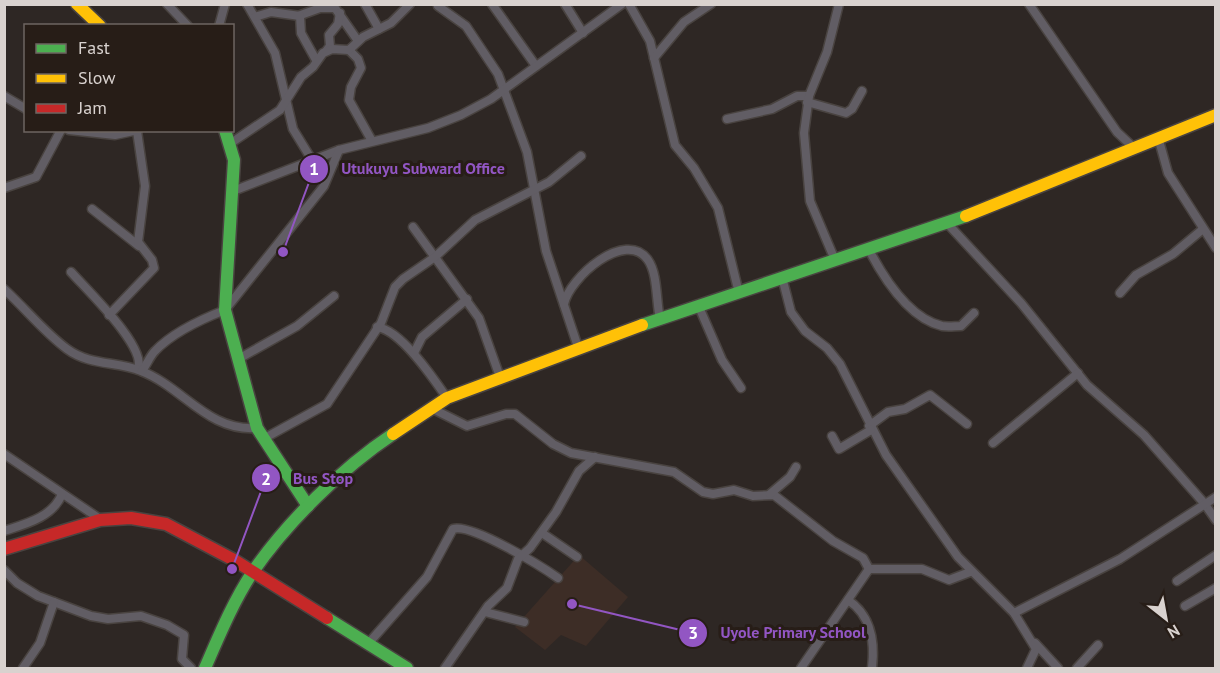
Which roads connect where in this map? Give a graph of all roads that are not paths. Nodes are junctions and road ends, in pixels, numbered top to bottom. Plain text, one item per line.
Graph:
1 (76, 4) edge
2 (168, 4) edge
3 (225, 4) edge
4 (246, 4) edge
5 (365, 4) edge
6 (410, 4) edge
7 (492, 4) edge
8 (566, 4) edge
9 (622, 4) edge
10 (629, 4) edge
11 (711, 4) edge
12 (839, 4) edge
13 (1029, 4) edge
14 (438, 6) dead end
15 (340, 14) junction
16 (298, 16) junction
17 (255, 17) junction
18 (98, 24) edge
19 (186, 24) edge
20 (220, 24) edge
21 (379, 29) junction
22 (583, 33) junction
23 (358, 41) junction
24 (327, 50) junction
25 (349, 50) junction
26 (654, 58) junction
27 (316, 60) junction
28 (536, 66) junction
29 (502, 90) junction
30 (862, 91) dead end
31 (4, 96) edge
32 (808, 99) junction
33 (286, 104) junction
34 (24, 108) edge
35 (1215, 115) edge
36 (727, 119) dead end
37 (60, 132) edge
38 (87, 132) edge
39 (132, 132) edge
40 (138, 132) edge
41 (226, 132) edge
42 (1158, 137) junction
43 (372, 141) junction
44 (231, 143) junction
45 (1132, 147) junction
46 (339, 150) junction
47 (581, 156) dead end
48 (312, 160) junction
49 (4, 188) edge
50 (534, 188) junction
51 (233, 191) junction
52 (92, 209) dead end
53 (946, 222) junction
54 (413, 227) dead end
55 (1203, 230) junction
56 (140, 247) junction
57 (868, 248) junction
58 (1215, 248) edge
59 (435, 257) junction
60 (835, 260) junction
61 (71, 272) dead end
62 (782, 278) junction
63 (4, 289) edge
64 (740, 294) junction
65 (1120, 294) dead end
66 (334, 296) dead end
67 (467, 299) junction
68 (564, 304) junction
69 (699, 307) junction
70 (225, 310) junction
71 (974, 313) dead end
72 (109, 315) junction
73 (660, 319) junction
74 (377, 327) junction
75 (579, 347) junction
76 (414, 353) junction
77 (240, 358) junction
78 (140, 370) junction
79 (1078, 373) junction
80 (500, 377) junction
81 (741, 388) dead end
82 (447, 398) junction
83 (431, 408) junction
84 (967, 424) dead end
85 (870, 428) junction
86 (260, 433) junction
87 (832, 436) dead end
88 (993, 443) dead end
89 (4, 454) edge
90 (595, 456) junction
91 (795, 467) dead end
92 (62, 494) junction
93 (770, 494) junction
94 (1215, 496) edge
95 (1204, 503) junction
96 (308, 506) junction
97 (100, 520) junction
98 (1215, 520) edge
99 (4, 531) edge
100 (542, 533) junction
101 (4, 549) edge
102 (522, 554) junction
103 (1215, 555) edge
104 (577, 557) dead end
105 (869, 569) junction
106 (4, 570) edge
107 (253, 572) junction
108 (970, 572) junction
109 (558, 578) dead end
110 (1177, 581) dead end
111 (1215, 588) edge
112 (848, 600) junction
113 (54, 602) junction
114 (1185, 606) dead end
115 (485, 612) junction
116 (1014, 613) junction
117 (524, 622) dead end
118 (1035, 643) junction
119 (367, 645) junction
120 (1098, 645) dead end
121 (405, 668) edge
122 (23, 669) edge
123 (191, 669) edge
124 (205, 669) edge
125 (445, 669) edge
126 (801, 669) edge
127 (872, 669) edge
128 (1027, 669) edge
129 (1058, 669) edge
130 (1077, 669) edge

1 - 18 main road
2 - 19 street
3 - 20 street
4 - 17 street
5 - 21 street
6 - 21 street
7 - 28 street
8 - 22 street
9 - 22 street
10 - 26 street
11 - 26 street
12 - 32 street
13 - 45 street
14 - 29 street
15 - 16 street
15 - 23 street
15 - 24 street
16 - 17 street
16 - 27 street
17 - 33 street
21 - 23 street
22 - 28 street
23 - 25 street
24 - 25 street
24 - 27 street
25 - 43 street
26 - 64 street
27 - 33 street
28 - 29 street
29 - 43 street
29 - 50 street
30 - 32 street
31 - 34 street
32 - 36 street
32 - 60 street
33 - 44 street
33 - 48 street
35 - 42 main road
37 - 49 street
38 - 39 street
40 - 56 street
41 - 44 main road
42 - 45 main road
42 - 55 street
43 - 46 street
44 - 51 main road
45 - 53 main road
46 - 48 street
46 - 70 street
47 - 50 street
48 - 51 street
50 - 59 street
50 - 68 street
51 - 70 main road
52 - 56 street
53 - 57 main road
53 - 79 street
54 - 59 street
55 - 58 street
55 - 65 street
56 - 72 street
57 - 60 main road
57 - 71 street
59 - 67 street
59 - 74 street
60 - 62 main road
61 - 72 street
62 - 64 main road
62 - 85 street
63 - 78 street
64 - 69 main road
66 - 77 street
67 - 76 street
67 - 80 street
68 - 73 street
68 - 75 street
69 - 73 main road
69 - 81 street
70 - 77 main road
70 - 78 street
72 - 78 street
73 - 75 main road
74 - 76 street
74 - 86 street
75 - 80 main road
76 - 82 street
77 - 86 main road
78 - 86 street
79 - 88 street
79 - 95 street
80 - 82 main road
82 - 83 main road
83 - 90 street
83 - 96 main road
84 - 85 street
85 - 87 street
85 - 108 street
86 - 96 main road
89 - 92 street
90 - 93 street
90 - 100 street
91 - 93 street
92 - 97 street
92 - 99 street
93 - 105 street
94 - 95 street
95 - 98 street
95 - 116 street
96 - 107 main road
97 - 101 main road
97 - 107 main road
100 - 102 street
100 - 104 street
102 - 109 street
102 - 115 street
102 - 119 street
103 - 110 street
105 - 108 street
105 - 112 street
106 - 113 street
107 - 119 main road
107 - 124 main road
108 - 116 street
111 - 114 street
112 - 126 street
112 - 127 street
113 - 122 street
113 - 123 street
115 - 117 street
115 - 125 street
116 - 118 street
118 - 128 street
118 - 129 street
119 - 121 main road
120 - 130 street

